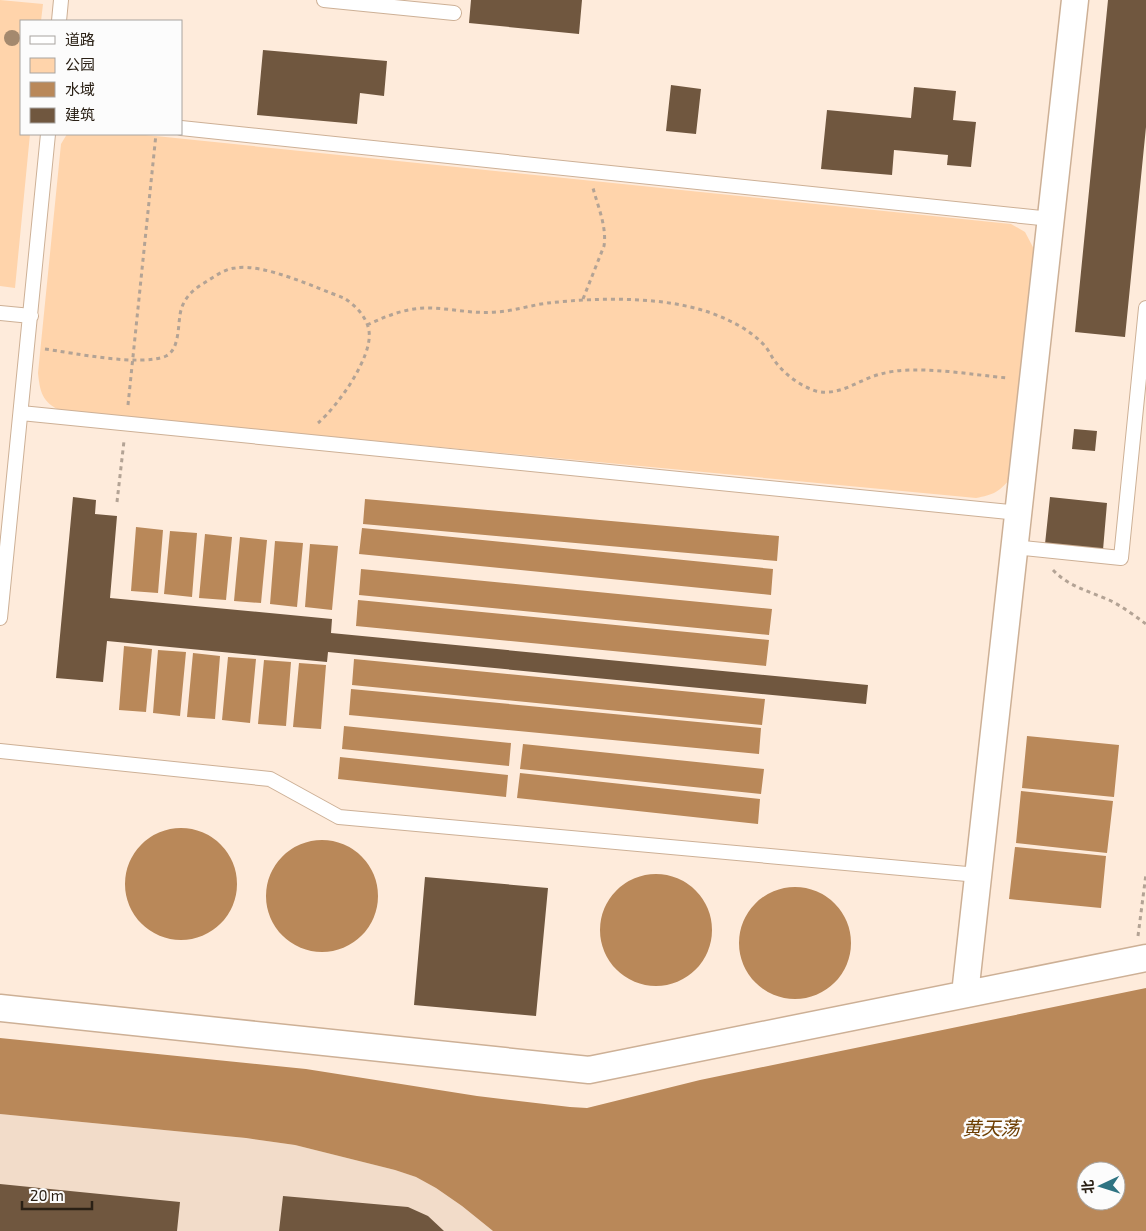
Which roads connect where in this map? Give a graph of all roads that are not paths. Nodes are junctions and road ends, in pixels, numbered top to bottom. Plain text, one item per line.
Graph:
1 (61, 0) edge
2 (324, 0) edge
3 (1075, 0) edge
4 (454, 13) dead end
5 (59, 20) edge
6 (182, 128) edge
7 (48, 135) edge
8 (1051, 219) junction
9 (1146, 308) edge
10 (0, 312) edge
11 (30, 316) junction
12 (21, 413) junction
13 (1019, 512) junction
14 (1026, 549) junction
15 (0, 618) edge
16 (0, 751) edge
17 (978, 875) junction
18 (1141, 959) edge
19 (965, 994) junction
20 (0, 1008) edge

1 - 5 lane
2 - 4 lane
3 - 8 street
6 - 8 lane
7 - 11 lane
8 - 13 street
9 - 14 lane
10 - 11 lane
11 - 12 lane
12 - 13 lane
12 - 15 lane
13 - 14 street
14 - 17 street
16 - 17 lane
17 - 19 street
18 - 19 street
19 - 20 street

